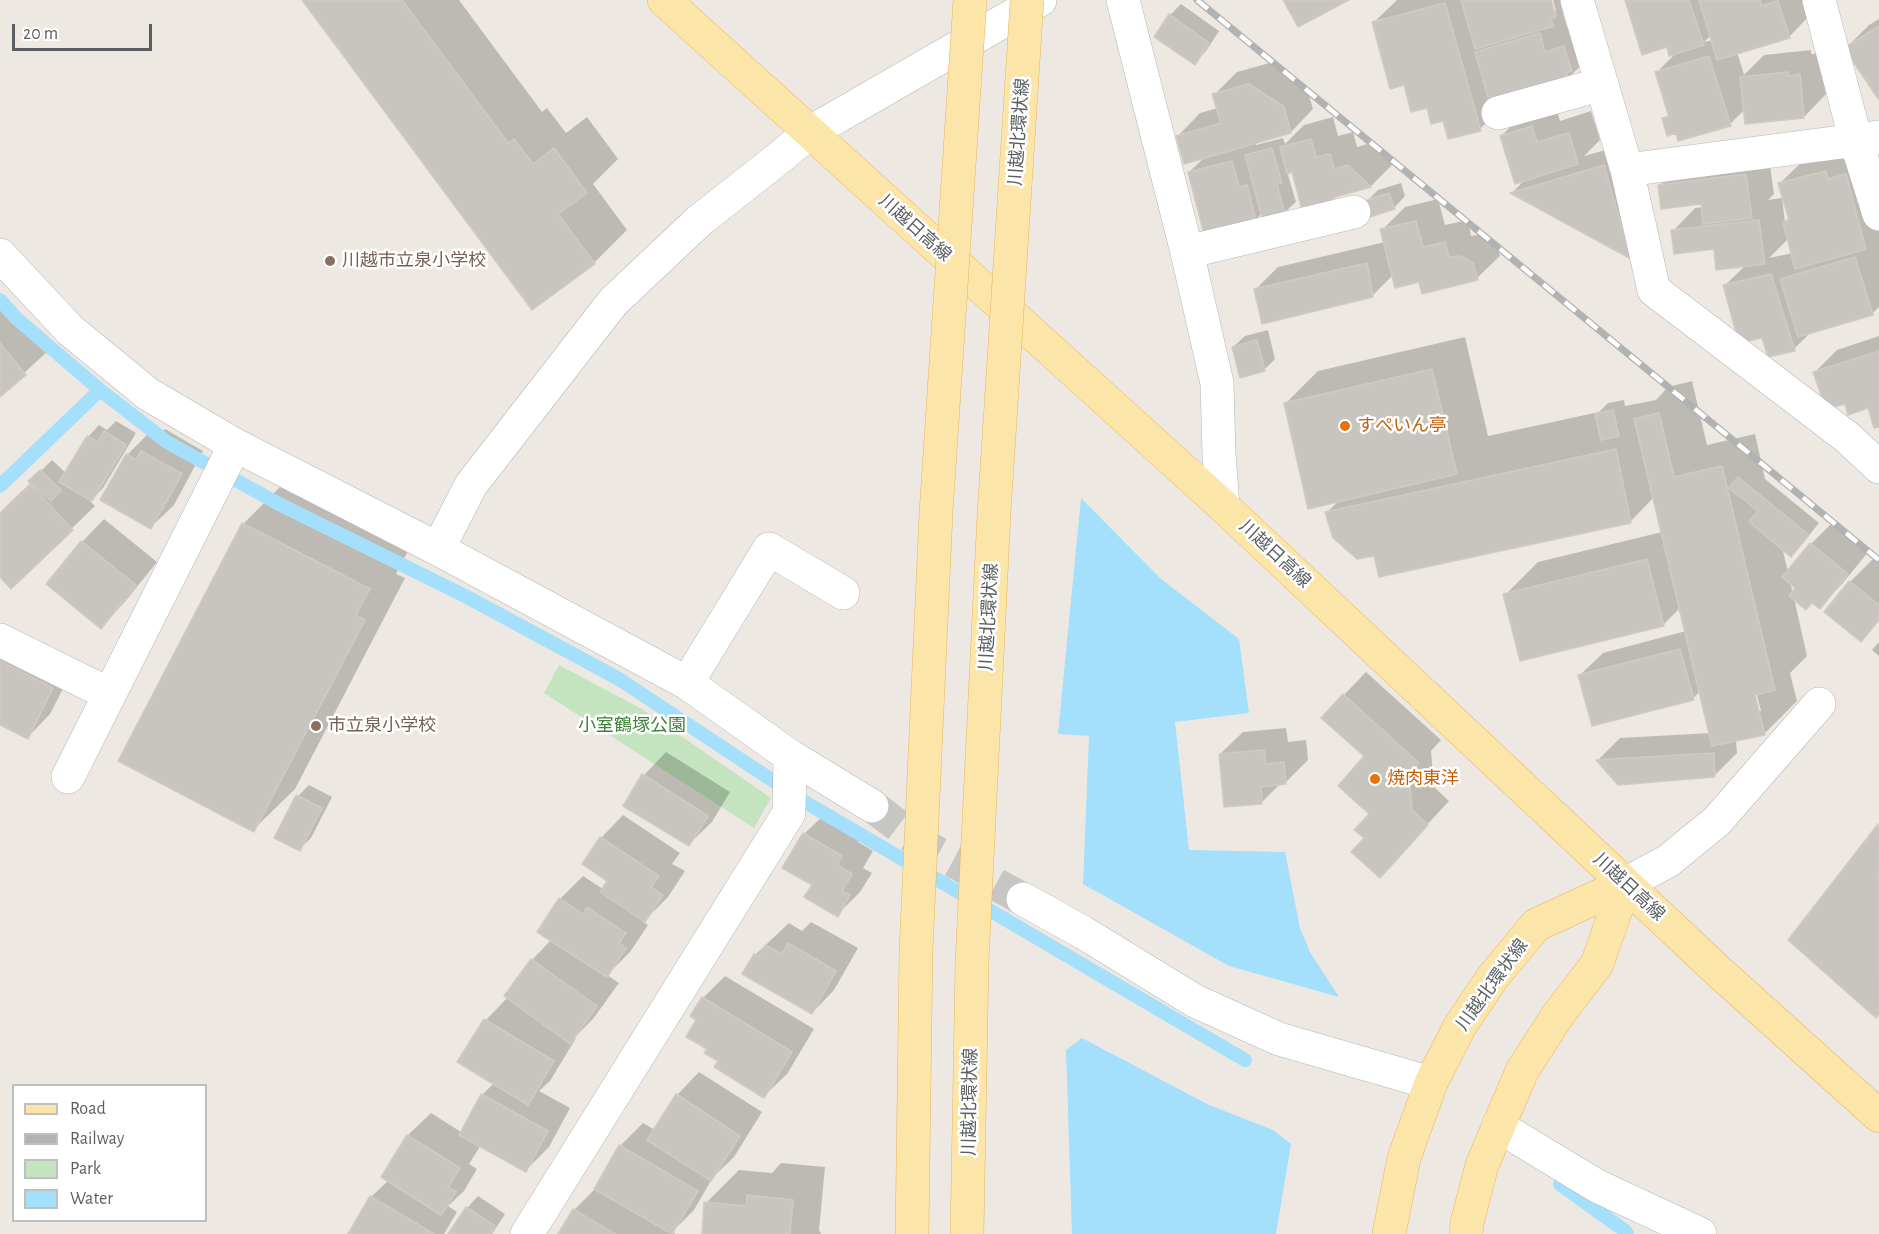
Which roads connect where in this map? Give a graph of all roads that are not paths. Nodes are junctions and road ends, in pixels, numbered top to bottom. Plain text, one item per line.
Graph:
1 (664, 0) edge
2 (970, 0) edge
3 (1028, 0) edge
4 (1040, 0) edge
5 (1123, 0) edge
6 (1577, 0) edge
7 (1819, 0) edge
8 (1602, 84) junction
9 (1498, 113) dead end
10 (809, 133) junction
11 (1868, 139) edge
12 (1627, 170) junction
13 (1354, 212) dead end
14 (1879, 214) edge
15 (1187, 252) junction
16 (0, 255) edge
17 (235, 446) junction
18 (1879, 467) edge
19 (1223, 506) junction
20 (438, 549) junction
21 (843, 593) dead end
22 (0, 639) edge
23 (687, 683) junction
24 (110, 694) junction
25 (1819, 704) dead end
26 (790, 756) junction
27 (68, 777) dead end
28 (872, 806) tunnel mouth
29 (1625, 884) junction
30 (1023, 899) tunnel mouth
31 (1431, 1083) junction
32 (1879, 1116) edge
33 (1498, 1126) junction
34 (527, 1234) edge
35 (912, 1234) edge
36 (967, 1234) edge
37 (1389, 1234) edge
38 (1466, 1234) edge
39 (1700, 1234) edge

1 - 10 main road, 川越日高線
2 - 35 main road, bridge
3 - 36 main road, 川越北環状線, bridge
4 - 10 street
5 - 15 street
6 - 8 street
7 - 11 street
8 - 9 street
8 - 12 street
10 - 19 main road, 川越日高線
10 - 20 street
11 - 12 street
11 - 14 street
12 - 18 street
13 - 15 street
15 - 19 street
16 - 17 street
17 - 20 street
17 - 24 street
19 - 29 main road, 川越日高線
20 - 23 street
21 - 23 street
22 - 24 street
23 - 26 street
24 - 27 street
25 - 29 street
26 - 28 street
26 - 34 street
29 - 31 main road, 川越北環状線
29 - 32 main road, 川越日高線
29 - 33 main road
30 - 31 street
31 - 37 main road, 川越北環状線
33 - 38 main road
33 - 39 street

